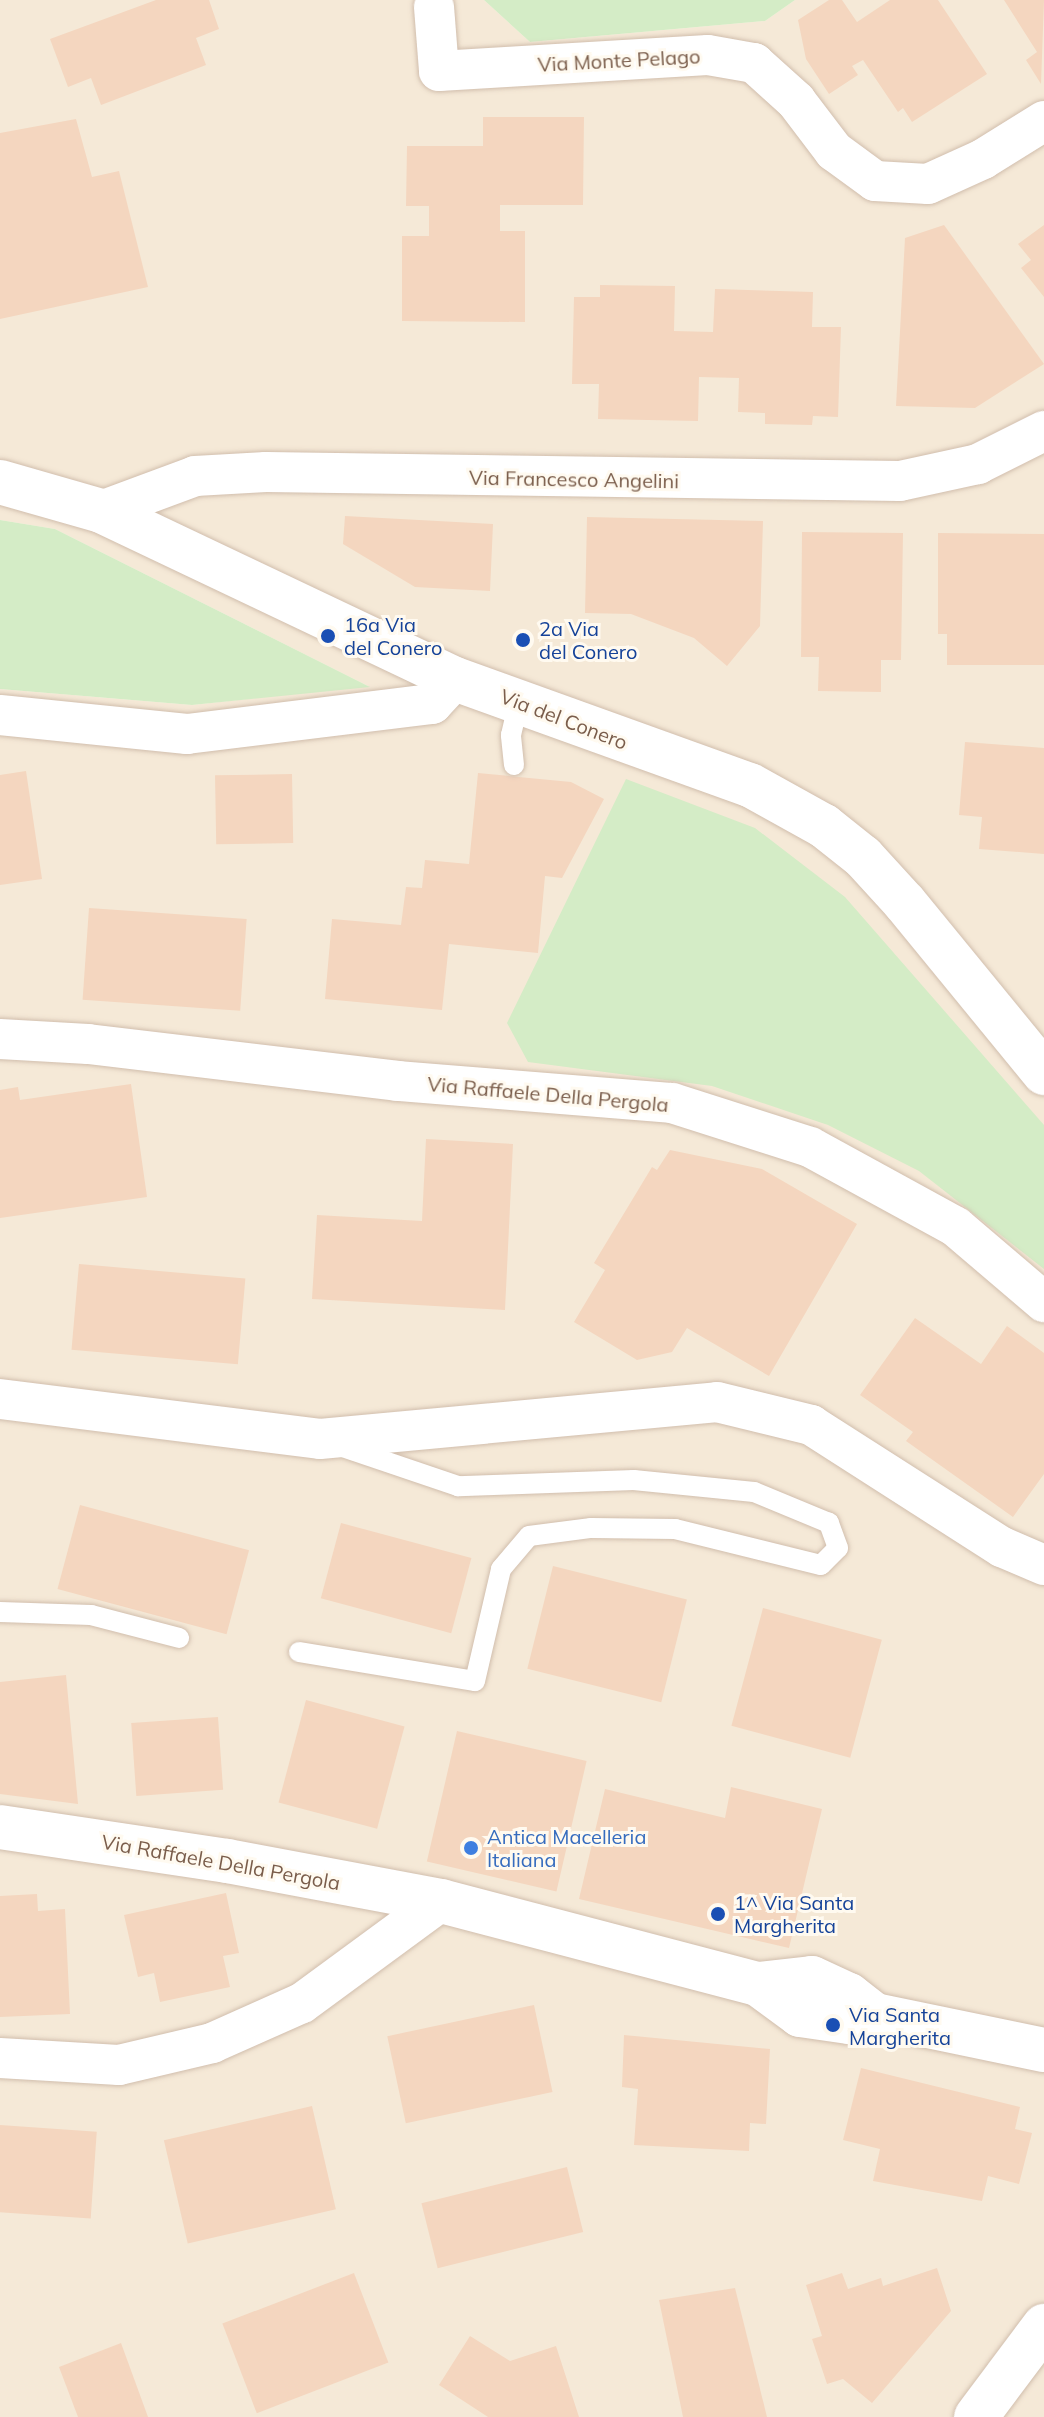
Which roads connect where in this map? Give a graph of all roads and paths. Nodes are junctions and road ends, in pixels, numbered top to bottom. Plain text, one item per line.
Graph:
1 (434, 4) edge
2 (1044, 121) edge
3 (1044, 431) edge
4 (0, 482) edge
5 (101, 511) junction
6 (455, 679) junction
7 (519, 701) junction
8 (0, 715) edge
9 (514, 765) dead end
10 (0, 1039) edge
11 (1044, 1073) edge
12 (1044, 1302) edge
13 (0, 1399) edge
14 (320, 1439) junction
15 (1044, 1565) edge
16 (0, 1612) edge
17 (179, 1638) dead end
18 (299, 1652) dead end
19 (0, 1827) edge
20 (441, 1901) junction
21 (1044, 2050) edge
22 (0, 2058) edge
23 (1044, 2326) edge
24 (976, 2417) edge

1 - 2 street, Via Monte Pelago
3 - 5 street, Via Francesco Angelini
4 - 5 main road, Via del Conero
5 - 6 main road, Via del Conero
6 - 7 main road, Via del Conero
6 - 8 street
7 - 9 lane
7 - 11 main road, Via del Conero
10 - 12 street, Via Raffaele Della Pergola
13 - 14 street
14 - 15 street
14 - 18 lane
16 - 17 lane
19 - 20 main road, Via Raffaele Della Pergola
20 - 21 main road
20 - 22 street
23 - 24 main road

